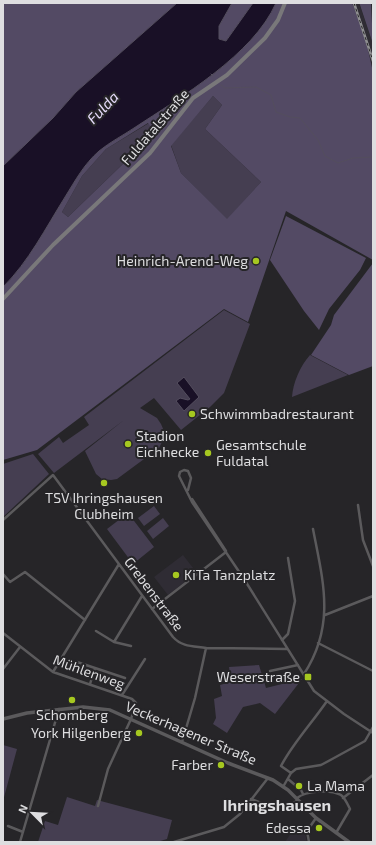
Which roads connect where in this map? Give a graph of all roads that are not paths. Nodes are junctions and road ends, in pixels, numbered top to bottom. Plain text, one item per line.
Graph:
1 (285, 3) edge
2 (3, 299) edge
3 (188, 490) junction
4 (358, 505) dead end
5 (3, 520) edge
6 (313, 529) dead end
7 (226, 552) junction
8 (288, 558) dead end
9 (119, 564) junction
10 (373, 566) edge
11 (3, 574) edge
12 (142, 596) junction
13 (373, 596) edge
14 (152, 609) junction
15 (325, 615) junction
16 (85, 620) junction
17 (96, 631) dead end
18 (3, 633) edge
19 (282, 640) junction
20 (114, 642) junction
21 (318, 643) junction
22 (131, 646) dead end
23 (20, 647) junction
24 (206, 648) junction
25 (288, 649) junction
26 (145, 659) dead end
27 (77, 662) dead end
28 (298, 665) junction
29 (95, 668) junction
30 (3, 669) edge
31 (270, 671) dead end
32 (373, 671) edge
33 (53, 672) junction
34 (304, 674) junction
35 (125, 678) dead end
36 (90, 684) junction
37 (122, 695) junction
38 (326, 701) junction
39 (59, 709) junction
40 (131, 719) junction
41 (3, 720) edge
42 (373, 727) edge
43 (372, 733) edge
44 (182, 742) junction
45 (291, 773) junction
46 (373, 775) edge
47 (268, 778) junction
48 (288, 779) junction
49 (283, 786) junction
50 (303, 794) junction
51 (343, 798) junction
52 (251, 799) junction
53 (297, 799) junction
54 (98, 806) dead end
55 (316, 818) junction
56 (8, 826) dead end
57 (23, 832) junction
58 (336, 833) junction
59 (20, 842) edge
60 (174, 842) edge
61 (309, 842) edge
62 (349, 842) edge

1 - 2 main road, Fuldatalstraße
3 - 3 street
3 - 7 street
4 - 10 street
5 - 9 street, Grebenstraße
6 - 15 street
7 - 14 street
7 - 19 street
8 - 19 street
9 - 12 street, Grebenstraße
9 - 16 street
11 - 16 street
12 - 14 street, Grebenstraße
12 - 20 street
13 - 15 street
14 - 24 street, Grebenstraße
15 - 21 street
16 - 33 street
17 - 20 street
18 - 23 street, Mühlenweg
19 - 25 street
20 - 22 street
21 - 32 street
21 - 34 street
23 - 30 street
23 - 33 street, Mühlenweg
24 - 25 street, Grebenstraße
24 - 44 street
25 - 28 street
26 - 37 street
27 - 29 street
28 - 31 street
28 - 34 street
29 - 35 street
29 - 36 street
33 - 36 street, Mühlenweg
34 - 38 street
36 - 37 street, Mühlenweg
37 - 40 street, Mühlenweg
38 - 43 street
38 - 45 street
39 - 40 street, Veckerhagener Straße
39 - 41 street, Veckerhagener Straße
39 - 57 street
40 - 44 street, Veckerhagener Straße
40 - 54 street
42 - 43 street
43 - 45 street
44 - 47 street, Veckerhagener Straße
45 - 48 street
46 - 51 street
47 - 49 street, Veckerhagener Straße
47 - 52 street
48 - 49 street
48 - 50 street
49 - 53 street, Veckerhagener Straße
50 - 51 street
50 - 53 street
51 - 58 street
52 - 53 street
52 - 60 street
53 - 55 street, Veckerhagener Straße
55 - 58 street, Veckerhagener Straße
55 - 61 street
56 - 57 street
57 - 59 street
58 - 62 street, Veckerhagener Straße

